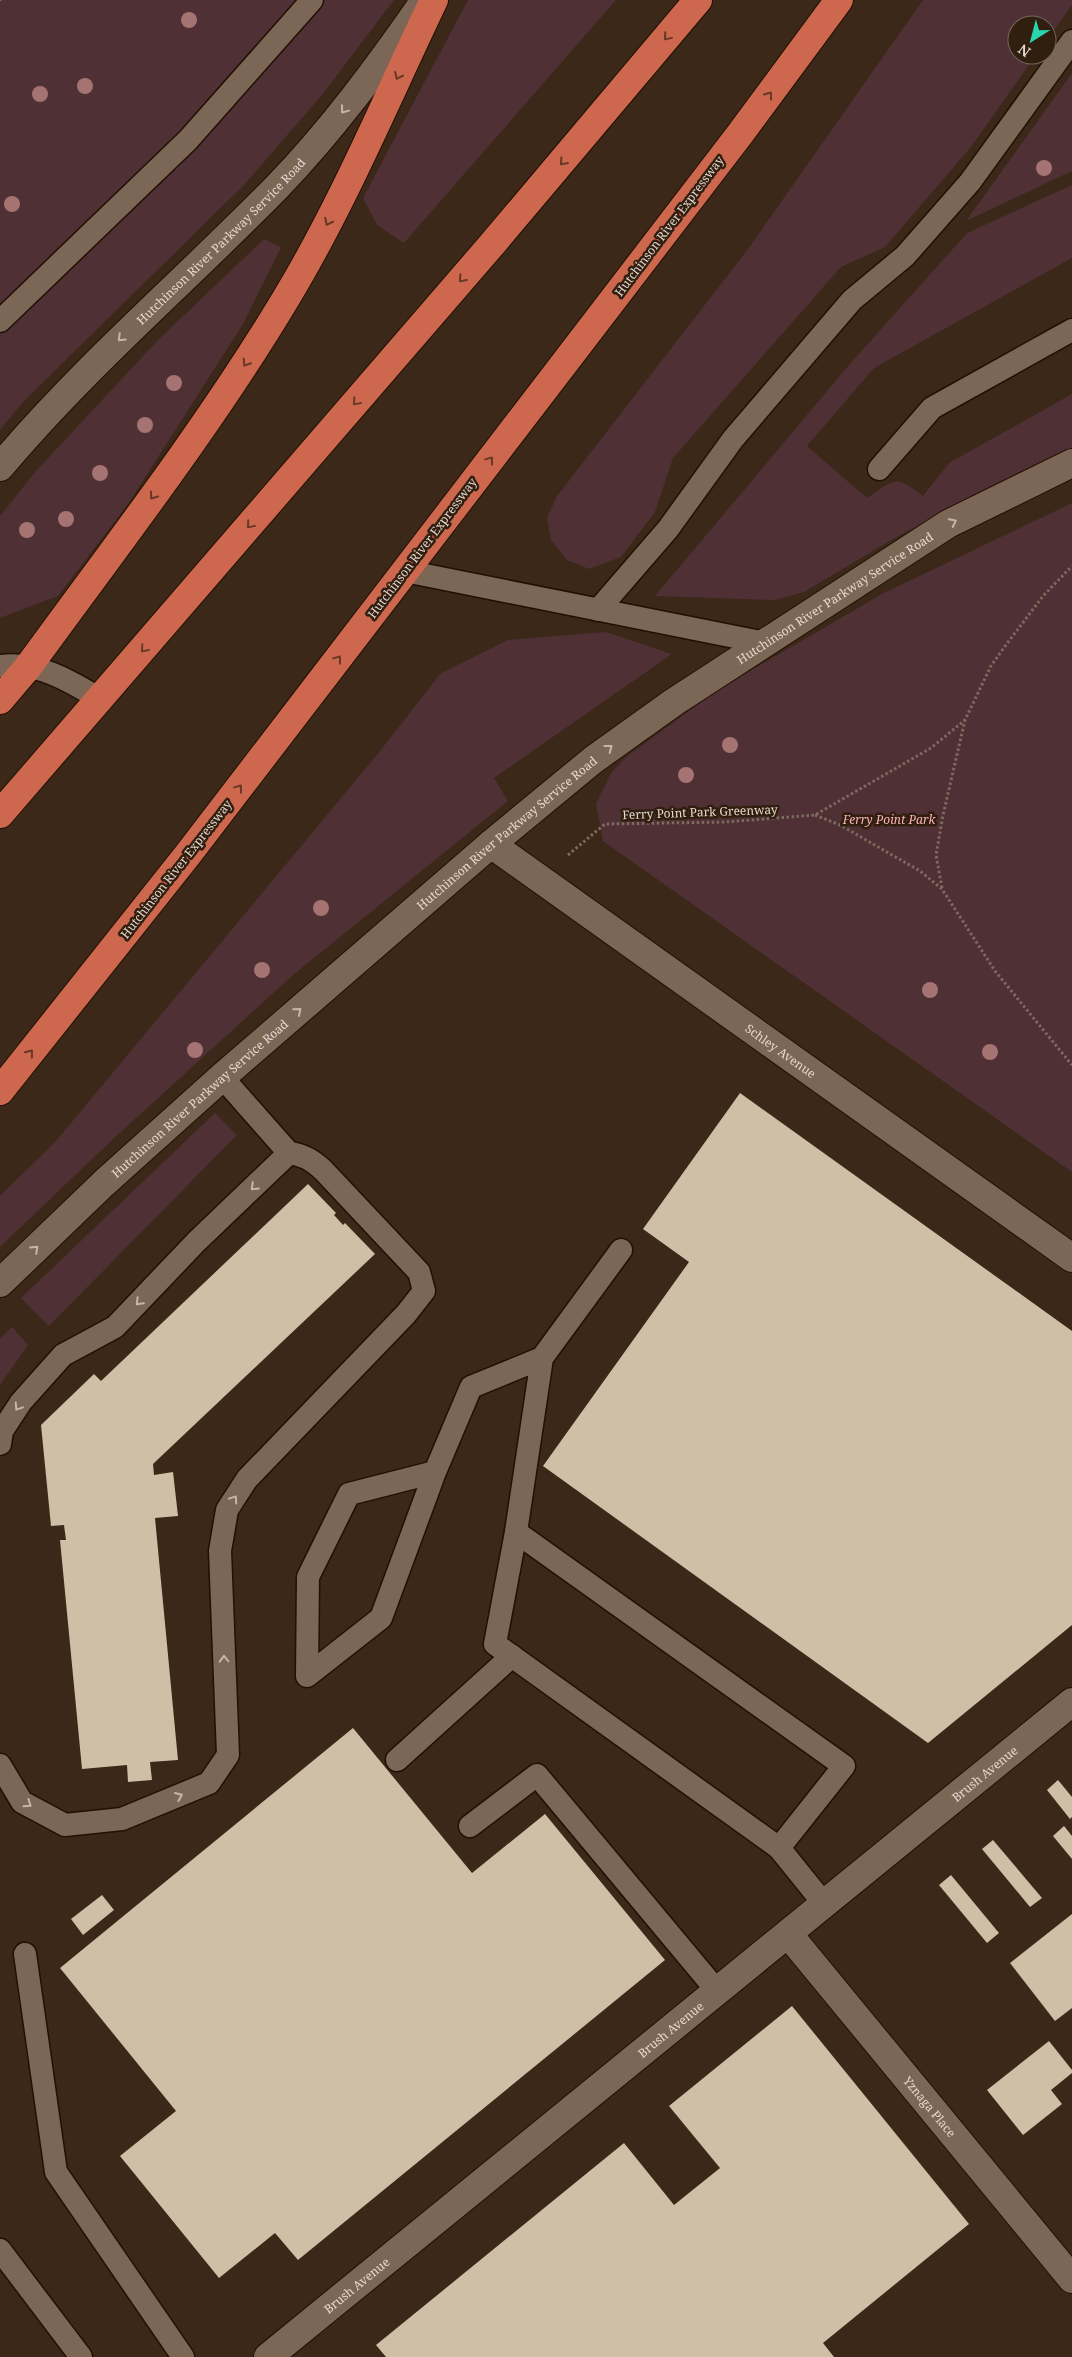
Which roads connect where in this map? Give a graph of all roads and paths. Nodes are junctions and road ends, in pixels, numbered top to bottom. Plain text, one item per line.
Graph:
1 (312, 0) edge
2 (425, 0) edge
3 (434, 0) edge
4 (698, 0) edge
5 (839, 0) edge
6 (1072, 41) edge
7 (0, 321) edge
8 (1072, 330) edge
9 (1072, 463) edge
10 (0, 467) edge
11 (879, 469) dead end
12 (1072, 566) edge
13 (405, 571) junction
14 (598, 610) junction
15 (765, 643) junction
16 (0, 666) edge
17 (28, 667) junction
18 (100, 699) junction
19 (0, 700) edge
20 (965, 720) junction
21 (0, 814) edge
22 (815, 815) junction
23 (590, 835) dead end
24 (491, 844) junction
25 (942, 888) junction
26 (1072, 1064) edge
27 (222, 1077) junction
28 (0, 1091) edge
29 (289, 1153) junction
30 (621, 1250) dead end
31 (1072, 1258) edge
32 (0, 1283) edge
33 (542, 1358) junction
34 (0, 1444) edge
35 (435, 1472) junction
36 (516, 1532) junction
37 (512, 1656) junction
38 (1072, 1702) edge
39 (397, 1760) dead end
40 (0, 1765) edge
41 (470, 1826) dead end
42 (779, 1848) junction
43 (824, 1905) junction
44 (789, 1935) junction
45 (25, 1954) dead end
46 (718, 1992) junction
47 (0, 2250) edge
48 (1072, 2280) edge
49 (81, 2357) edge
50 (183, 2357) edge
51 (268, 2357) edge

1 - 7 lane
2 -> 10 street, Hutchinson River Parkway Service Road
3 -> 17 highway
4 -> 18 highway
13 -> 5 highway, Hutchinson River Expressway
6 - 14 lane
8 - 11 lane
15 -> 9 street, Hutchinson River Parkway Service Road
12 - 20 path, Ferry Point Park Greenway
13 - 14 lane
28 -> 13 highway, Hutchinson River Expressway
14 - 15 lane
24 -> 15 street, Hutchinson River Parkway Service Road
16 - 17 lane
17 - 18 lane
17 - 19 highway
18 - 21 highway
20 - 22 path, Ferry Point Park Greenway
20 - 25 path, Ferry Point Park Greenway
22 - 23 path, Ferry Point Park Greenway
22 - 25 path, Ferry Point Park Greenway
27 -> 24 street, Hutchinson River Parkway Service Road
24 - 31 street, Schley Avenue
25 - 26 path, Ferry Point Park Greenway
27 - 29 lane
32 -> 27 street, Hutchinson River Parkway Service Road
29 -> 34 lane
40 -> 29 lane
30 - 33 lane
33 - 35 lane
33 - 36 lane
35 - 35 lane
36 - 37 lane
36 - 42 lane
37 - 39 lane
37 - 42 lane
38 - 43 street, Brush Avenue
41 - 46 lane
42 - 43 lane
43 - 44 street, Brush Avenue
44 - 46 street, Brush Avenue
44 - 48 street, Yznaga Place
45 - 50 lane
46 - 51 street, Brush Avenue
47 - 49 lane

